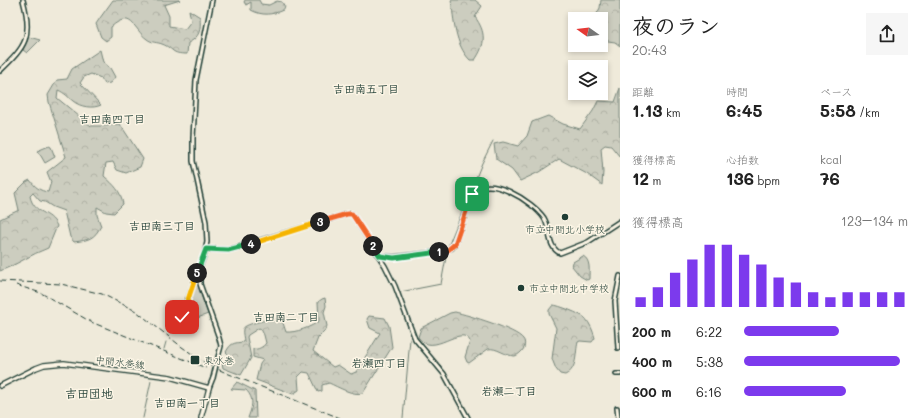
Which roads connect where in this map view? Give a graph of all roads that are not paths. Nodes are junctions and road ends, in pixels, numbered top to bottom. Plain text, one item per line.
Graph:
1 (23, 0) edge
2 (212, 0) edge
3 (0, 71) edge
4 (620, 221) edge
5 (206, 249) junction
6 (380, 256) junction
7 (201, 262) junction
8 (620, 278) edge
9 (184, 325) dead end
10 (618, 348) dead end
11 (0, 386) edge
12 (210, 388) junction
13 (617, 408) dead end
14 (201, 418) edge
15 (468, 418) edge
16 (618, 418) edge

1 - 3 street
2 - 5 street
4 - 6 street
5 - 6 street
5 - 7 street
6 - 15 street
7 - 9 street
7 - 12 street, bridge
8 - 10 street
11 - 12 main road, 中間水巻線
12 - 14 main road
13 - 16 street

